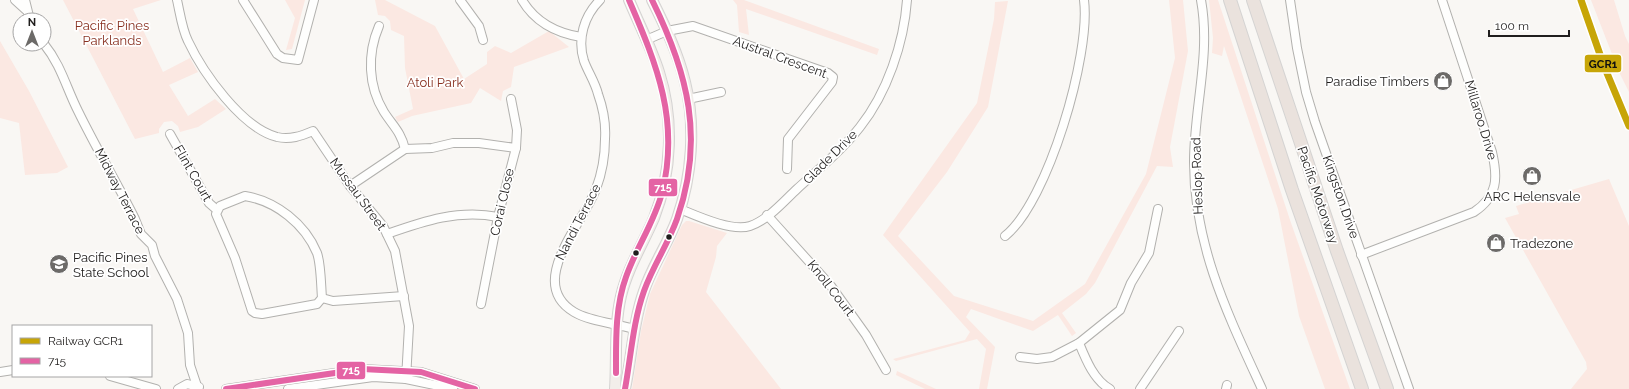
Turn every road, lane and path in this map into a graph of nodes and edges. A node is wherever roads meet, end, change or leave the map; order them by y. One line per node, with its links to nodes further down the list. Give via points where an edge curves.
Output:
1 (15, 0): 18 (street)
2 (25, 0): 18 (street)
3 (177, 0): 32 (street, Mussau Street, via 187,40 229,104 269,134 289,138 300,137 313,131)
4 (243, 0): 5 (street, via 277,54 283,58 298,60)
5 (314, 0)
6 (460, 0): 22 (street, via 479,26)
7 (600, 0): 21 (street, Nandi Terrace, via 587,17)
8 (629, 0): 23 (main road)
9 (652, 0): 20 (main road)
10 (906, 0): 36 (street, Glade Drive, via 900,39 878,101 860,127 828,160)
11 (1084, 0): 39 (street, via 1083,48 1071,103 1043,178 1016,227)
12 (1201, 0): 67 (street, Heslop Road, via 1205,46 1194,146 1197,212 1208,261)
13 (1230, 0): 68 (highway, Pacific Motorway, via 1295,198)
14 (1253, 0): 69 (highway, Pacific Motorway, via 1334,243)
15 (1290, 0): 40 (street, Kingston Drive, via 1306,92)
16 (1442, 0): 40 (street, Millaroo Drive, via 1484,123 1496,169 1494,188 1488,200 1474,212)
17 (524, 1): 21 (street, via 535,17 544,24 557,31)
18 (26, 10)
19 (379, 26): 30 (street, via 372,49 372,80 382,108 399,131)
20 (667, 31): 23 (street, Austral Crescent); 27 (main road, via 685,81); 31 (street, Austral Crescent, via 693,26 828,73 833,77 832,82 788,139)
21 (581, 37): 44 (street, Nandi Terrace, via 584,61 598,94 603,116 604,155 596,190 559,259 554,280 560,299 572,311)
22 (483, 40)
23 (646, 40): 44 (main road, via 660,73 665,96 668,154 662,195 626,278)
24 (50, 52): 49 (street, Midway Terrace, via 60,67 79,114 136,219 141,234 152,245 177,299 188,333)
25 (721, 92): 27 (street)
26 (511, 99): 29 (street, Corai Close, via 517,130)
27 (688, 99): 33 (main road, via 690,150 688,176)
28 (170, 134): 35 (street, Flint Court, via 208,204)
29 (516, 148): 30 (street, via 479,143 453,143 432,148); 37 (street, Corai Close)
30 (405, 149): 32 (street)
31 (787, 169)
32 (350, 186): 38 (street, Mussau Street)
33 (680, 209): 36 (street, Glade Drive, via 736,228 749,226); 45 (main road, via 643,292)
34 (1158, 209): 47 (street, via 1149,254 1131,283 1120,310)
35 (217, 210): 42 (street, via 220,206 245,196 283,210 300,226 317,253); 42 (street, via 217,218 236,258 252,311 255,313 317,304)
36 (767, 215): 51 (street, Knoll Court, via 836,292 866,335)
37 (498, 217): 38 (street, via 459,214); 43 (street, Corai Close)
38 (387, 234): 41 (street, Mussau Street, via 395,251)
39 (1005, 236)
40 (1361, 255): 70 (street, Kingston Drive)
41 (404, 296): 42 (street, via 333,301); 53 (street, Mussau Street, via 409,326)
42 (322, 298)
43 (481, 304)
44 (616, 324): 45 (street, Nandi Terrace); 63 (main road)
45 (634, 329): 64 (main road)
46 (1179, 331): 66 (street)
47 (1079, 343): 48 (street, via 1052,358); 65 (street, via 1088,366 1104,386)
48 (1020, 357)
49 (190, 364): 55 (street, Midway Terrace); 57 (street, Midway Terrace)
50 (12, 370): 52 (street)
51 (886, 370)
52 (0, 372)
53 (406, 375): 56 (street, via 373,377); 59 (street, via 362,369); 61 (street); 62 (street, via 429,374)
54 (113, 377): 58 (street)
55 (180, 387): 57 (street, via 192,384)
56 (321, 387): 60 (street)
57 (201, 388)
58 (155, 389)
59 (226, 389)
60 (288, 389)
61 (453, 389)
62 (475, 389)
63 (615, 389)
64 (625, 389)
65 (1110, 389)
66 (1140, 389)
67 (1262, 389)
68 (1362, 389)
69 (1387, 389)
70 (1409, 389)

